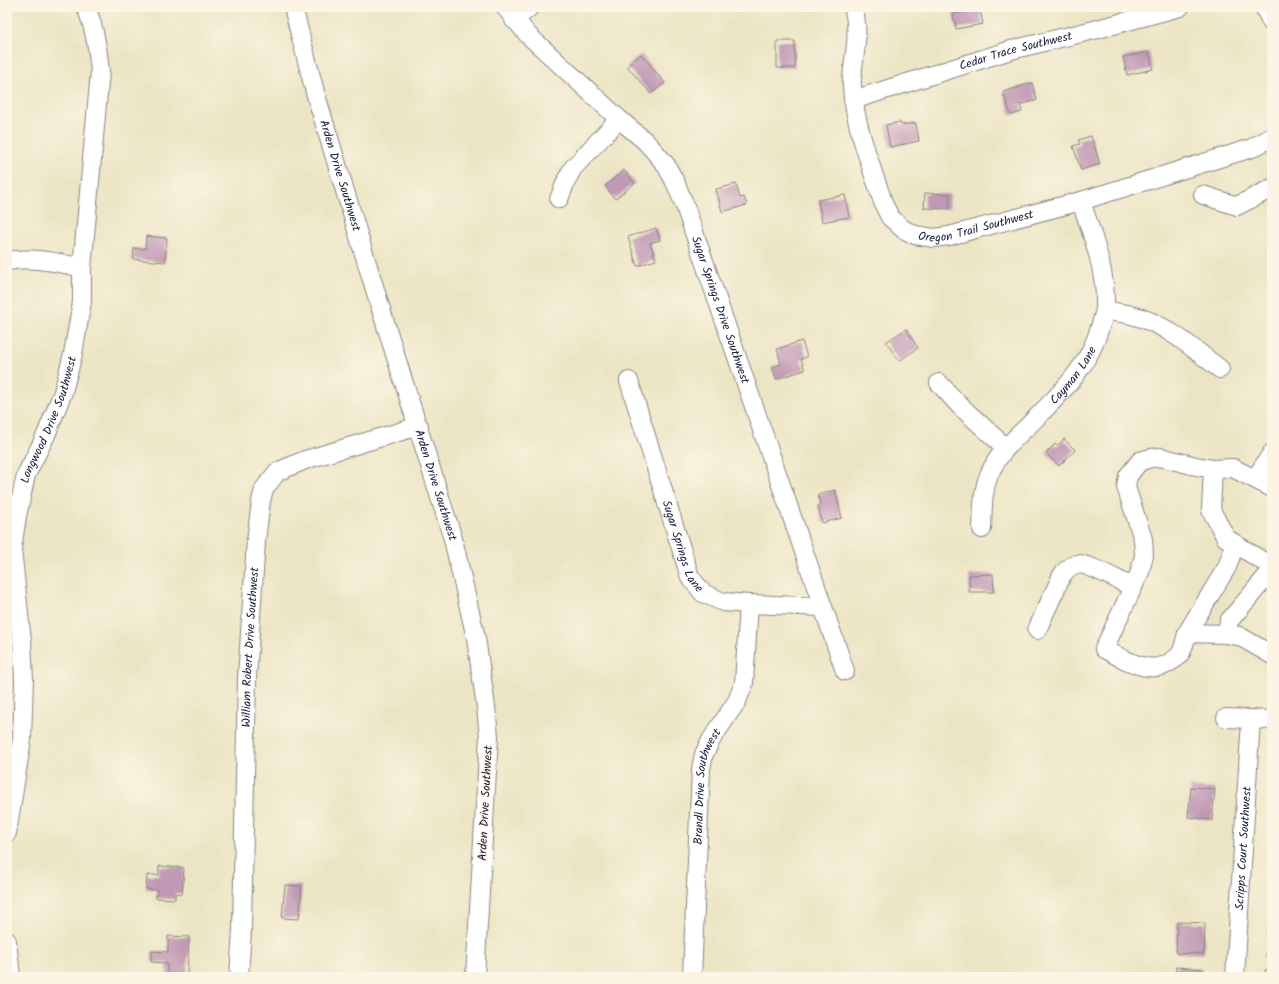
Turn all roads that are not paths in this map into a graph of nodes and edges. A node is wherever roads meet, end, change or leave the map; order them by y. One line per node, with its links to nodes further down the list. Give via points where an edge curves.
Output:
1 (86, 7): 17 (street, Longwood Drive Southwest, via 95,32 100,72)
2 (293, 7): 22 (street, Arden Drive Southwest, via 315,92)
3 (530, 7): 7 (street)
4 (853, 7): 9 (street, Oregon Trail Southwest, via 857,25)
5 (1180, 7): 9 (street, Cedar Trace Southwest, via 1011,50)
6 (1264, 7): 8 (street)
7 (509, 13): 10 (street, Sugar Springs Drive Southwest, via 528,35)
8 (1272, 23)
9 (853, 100): 15 (street, Oregon Trail Southwest, via 884,205 890,217 903,229 915,235 934,238 950,236)
10 (619, 119): 14 (street, via 574,168); 34 (street, Sugar Springs Drive Southwest, via 666,165 676,184)
11 (1272, 137): 15 (street, Oregon Trail Southwest, via 1252,148)
12 (1272, 188): 13 (street, via 1237,206)
13 (1204, 195)
14 (559, 199)
15 (1081, 201): 18 (street, Cayman Lane, via 1102,269)
16 (7, 261): 17 (street, via 38,260)
17 (82, 268): 43 (street, Longwood Drive Southwest, via 82,302 73,354 63,392 26,475 12,549 24,680 22,739)
18 (1104, 311): 19 (street, via 1136,316 1155,324); 23 (street, Cayman Lane, via 1094,344 1077,375)
19 (1220, 368)
20 (629, 381): 33 (street, Sugar Springs Lane, via 690,577 703,593 723,602)
21 (939, 383): 23 (street)
22 (418, 426): 46 (street, William Robert Drive Southwest, via 305,460 277,472 264,489 256,541 247,678); 47 (street, Arden Drive Southwest, via 453,539 476,638 486,707 489,738)
23 (1006, 448): 28 (street, Cayman Lane, via 989,475 982,502)
24 (1272, 453): 26 (street)
25 (1213, 469): 26 (street, via 1233,468); 29 (street, via 1211,510 1226,538); 32 (street, via 1160,457 1140,462 1128,476 1126,487 1143,539 1144,555)
26 (1255, 479): 27 (street)
27 (1272, 488)
28 (982, 529)
29 (1235, 544): 30 (street); 36 (street, via 1227,567)
30 (1272, 567)
31 (1272, 570): 37 (street, via 1229,621)
32 (1133, 587): 35 (street, via 1086,565 1076,564 1062,575); 36 (street, via 1104,649 1146,668 1158,668 1168,665 1180,654)
33 (749, 604): 34 (street, Sugar Springs Lane); 48 (street, Brandl Drive Southwest, via 744,683 737,701 710,740 701,768)
34 (823, 607): 39 (street, Sugar Springs Drive Southwest)
35 (1037, 630)
36 (1187, 633): 37 (street)
37 (1226, 634): 38 (street, via 1239,636)
38 (1272, 655)
39 (845, 671)
40 (1226, 718): 41 (street)
41 (1251, 719): 42 (street); 49 (street, Scripps Court Southwest)
42 (1272, 720)
43 (7, 833)
44 (7, 941): 45 (street)
45 (11, 977)
46 (239, 977)
47 (475, 977)
48 (692, 977)
49 (1235, 977)

